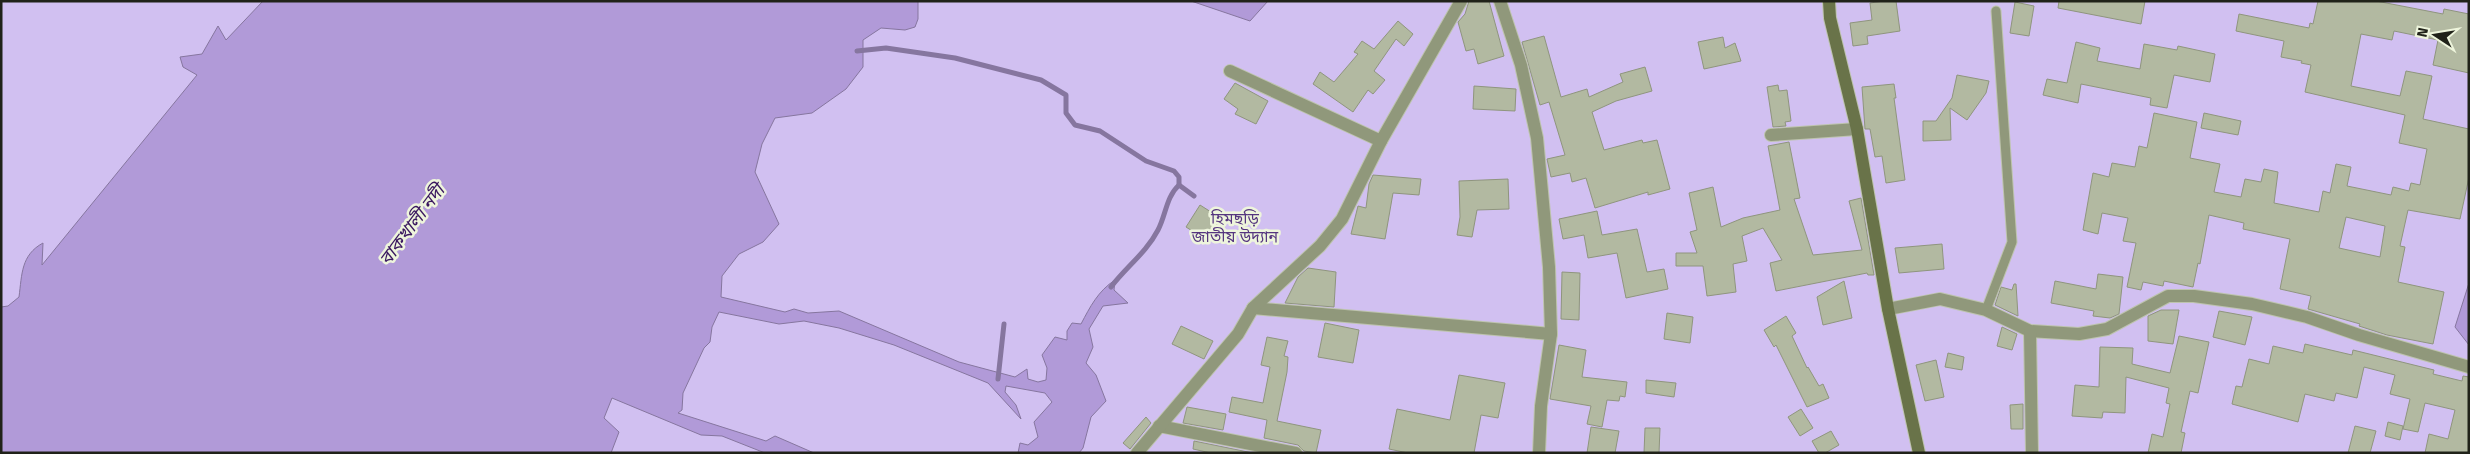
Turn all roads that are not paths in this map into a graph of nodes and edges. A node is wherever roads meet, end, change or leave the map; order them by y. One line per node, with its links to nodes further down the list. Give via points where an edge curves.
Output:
1 (1461, 1): 8 (street)
2 (1500, 1): 13 (street, via 1521,65 1537,138)
3 (1829, 1): 6 (street, via 1830,18)
4 (1996, 10): 11 (lane, via 2012,242)
5 (1230, 71): 8 (street)
6 (1857, 129): 7 (street); 10 (street)
7 (1771, 135)
8 (1381, 141): 9 (street, via 1342,219 1320,246)
9 (1253, 308): 13 (street); 15 (street, via 1238,334)
10 (1888, 309): 11 (street, via 1940,299); 19 (street)
11 (1986, 310): 12 (street)
12 (2030, 331): 14 (street, via 2079,334 2107,330 2168,296 2194,296 2252,304 2307,317); 20 (street)
13 (1551, 334): 18 (street, via 1541,406)
14 (2469, 366)
15 (1159, 426): 16 (street); 17 (street)
16 (1137, 453)
17 (1296, 453)
18 (1539, 453)
19 (1919, 453)
20 (2032, 453)

